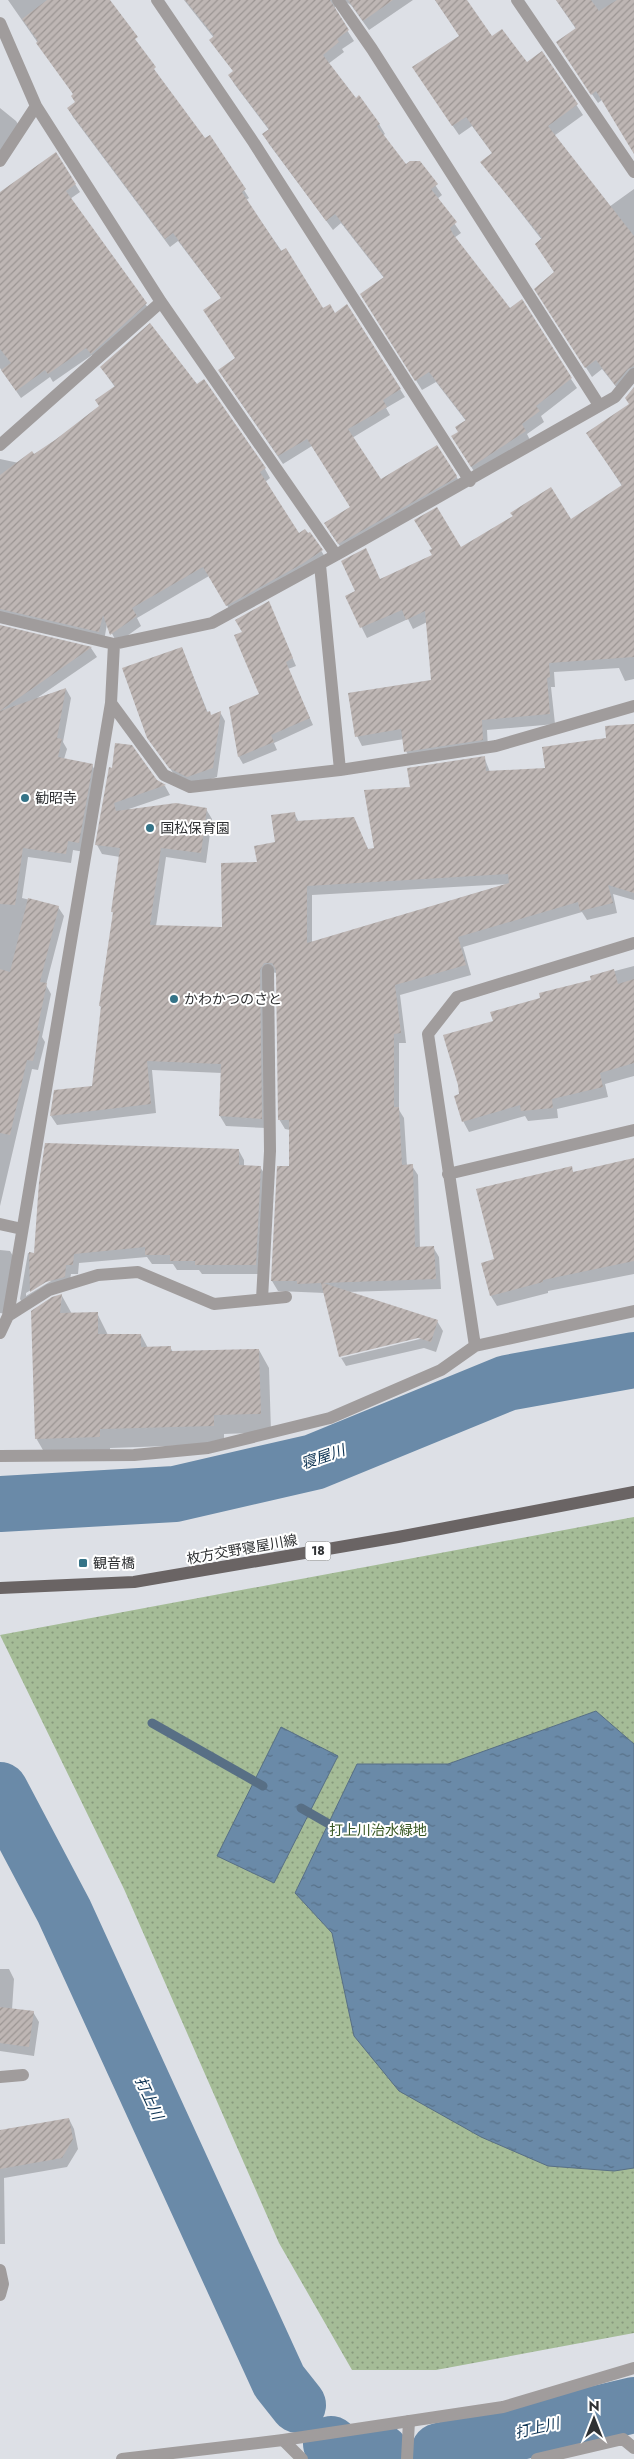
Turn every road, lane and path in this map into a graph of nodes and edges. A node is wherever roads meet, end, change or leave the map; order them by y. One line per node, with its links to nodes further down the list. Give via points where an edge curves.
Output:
1 (157, 0): 12 (street, via 254,143)
2 (338, 0): 10 (street)
3 (518, 0): 7 (street)
4 (0, 23): 5 (street)
5 (36, 106): 6 (street); 8 (street)
6 (0, 161)
7 (634, 172)
8 (161, 302): 11 (street); 13 (street)
9 (634, 374): 10 (street, via 614,397)
10 (599, 405): 12 (street)
11 (0, 445)
12 (470, 481): 13 (street)
13 (336, 555): 14 (street)
14 (320, 565): 16 (street, via 212,623); 19 (street)
15 (0, 617): 16 (street)
16 (114, 644): 17 (street)
17 (111, 703): 19 (street, via 164,775 190,787); 25 (street)
18 (634, 706): 19 (street, via 496,746)
19 (340, 770)
20 (634, 943): 23 (street, via 457,996 428,1034)
21 (268, 970): 27 (street, via 270,1151)
22 (634, 1130): 23 (street)
23 (448, 1174): 31 (street)
24 (0, 1224): 25 (street)
25 (22, 1229): 29 (street)
26 (286, 1297): 27 (street)
27 (262, 1299): 29 (street, via 214,1304 138,1272 98,1275 49,1290)
28 (634, 1311): 31 (street)
29 (8, 1316): 30 (street)
30 (0, 1334)
31 (475, 1346): 32 (street, via 441,1370 330,1418 208,1448 134,1455)
32 (0, 1456)
33 (634, 1492): 34 (main road, 枚方交野寝屋川線 / 18, via 134,1582)
34 (0, 1588)
35 (23, 2075): 36 (street)
36 (0, 2077)
37 (0, 2270): 38 (street, via 3,2284)
38 (0, 2295)
39 (634, 2368): 40 (street, via 503,2407)
40 (409, 2421): 41 (street); 45 (street)
41 (283, 2440): 43 (street); 44 (street)
42 (634, 2448): 46 (street, via 624,2439)
43 (122, 2459)
44 (302, 2459)
45 (407, 2459)
46 (538, 2459)

